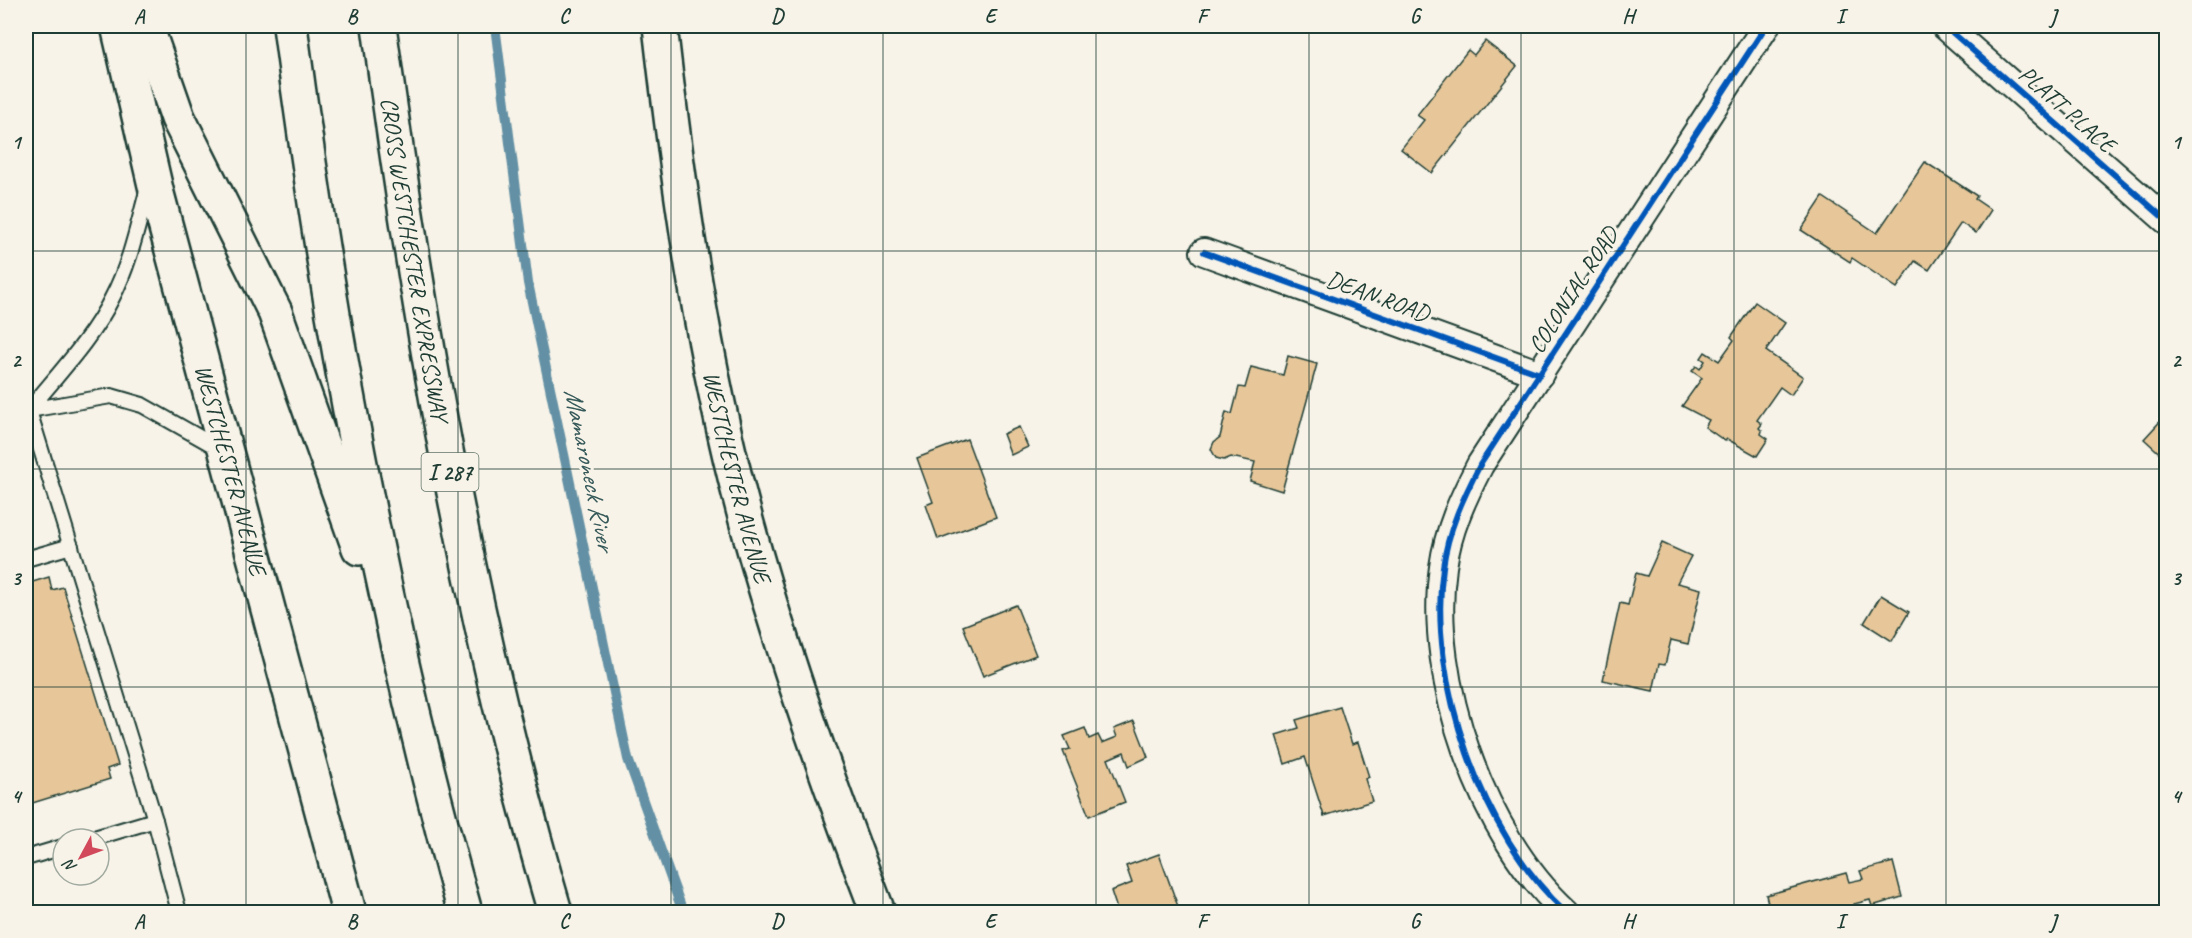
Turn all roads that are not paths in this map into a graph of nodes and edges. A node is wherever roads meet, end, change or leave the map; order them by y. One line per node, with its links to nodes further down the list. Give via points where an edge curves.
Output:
1 (118, 26): 8 (main road, WESTCHESTER AVENUE)
2 (146, 26): 16 (main road, via 178,118 275,312)
3 (290, 26): 16 (main road, via 338,350)
4 (379, 26): 24 (main road, CROSS WESTCHESTER EXPRESSWAY / I 287, via 407,231 445,450 495,676)
5 (660, 26): 25 (main road, WESTCHESTER AVENUE, via 696,289 732,465 778,630 839,811)
6 (1766, 26): 11 (street, COLONIAL ROAD)
7 (1944, 26): 9 (street, PLATT PLACE)
8 (152, 171): 12 (lane, via 130,252 112,299 79,347); 13 (main road, WESTCHESTER AVENUE)
9 (2166, 220)
10 (1204, 252): 11 (street, DEAN ROAD)
11 (1540, 374): 26 (street, COLONIAL ROAD, via 1480,465 1453,519 1442,568 1441,624 1451,699 1466,755 1504,836)
12 (27, 408): 13 (lane, via 111,396 142,405); 14 (lane)
13 (228, 454): 22 (main road, WESTCHESTER AVENUE)
14 (71, 546): 15 (lane); 17 (lane)
15 (26, 559)
16 (409, 694): 23 (main road)
17 (155, 820): 18 (lane); 21 (lane)
18 (111, 833)
19 (51, 851): 20 (lane)
20 (26, 858)
21 (179, 912)
22 (349, 912)
23 (465, 912)
24 (555, 912)
25 (878, 912)
26 (1566, 912)

